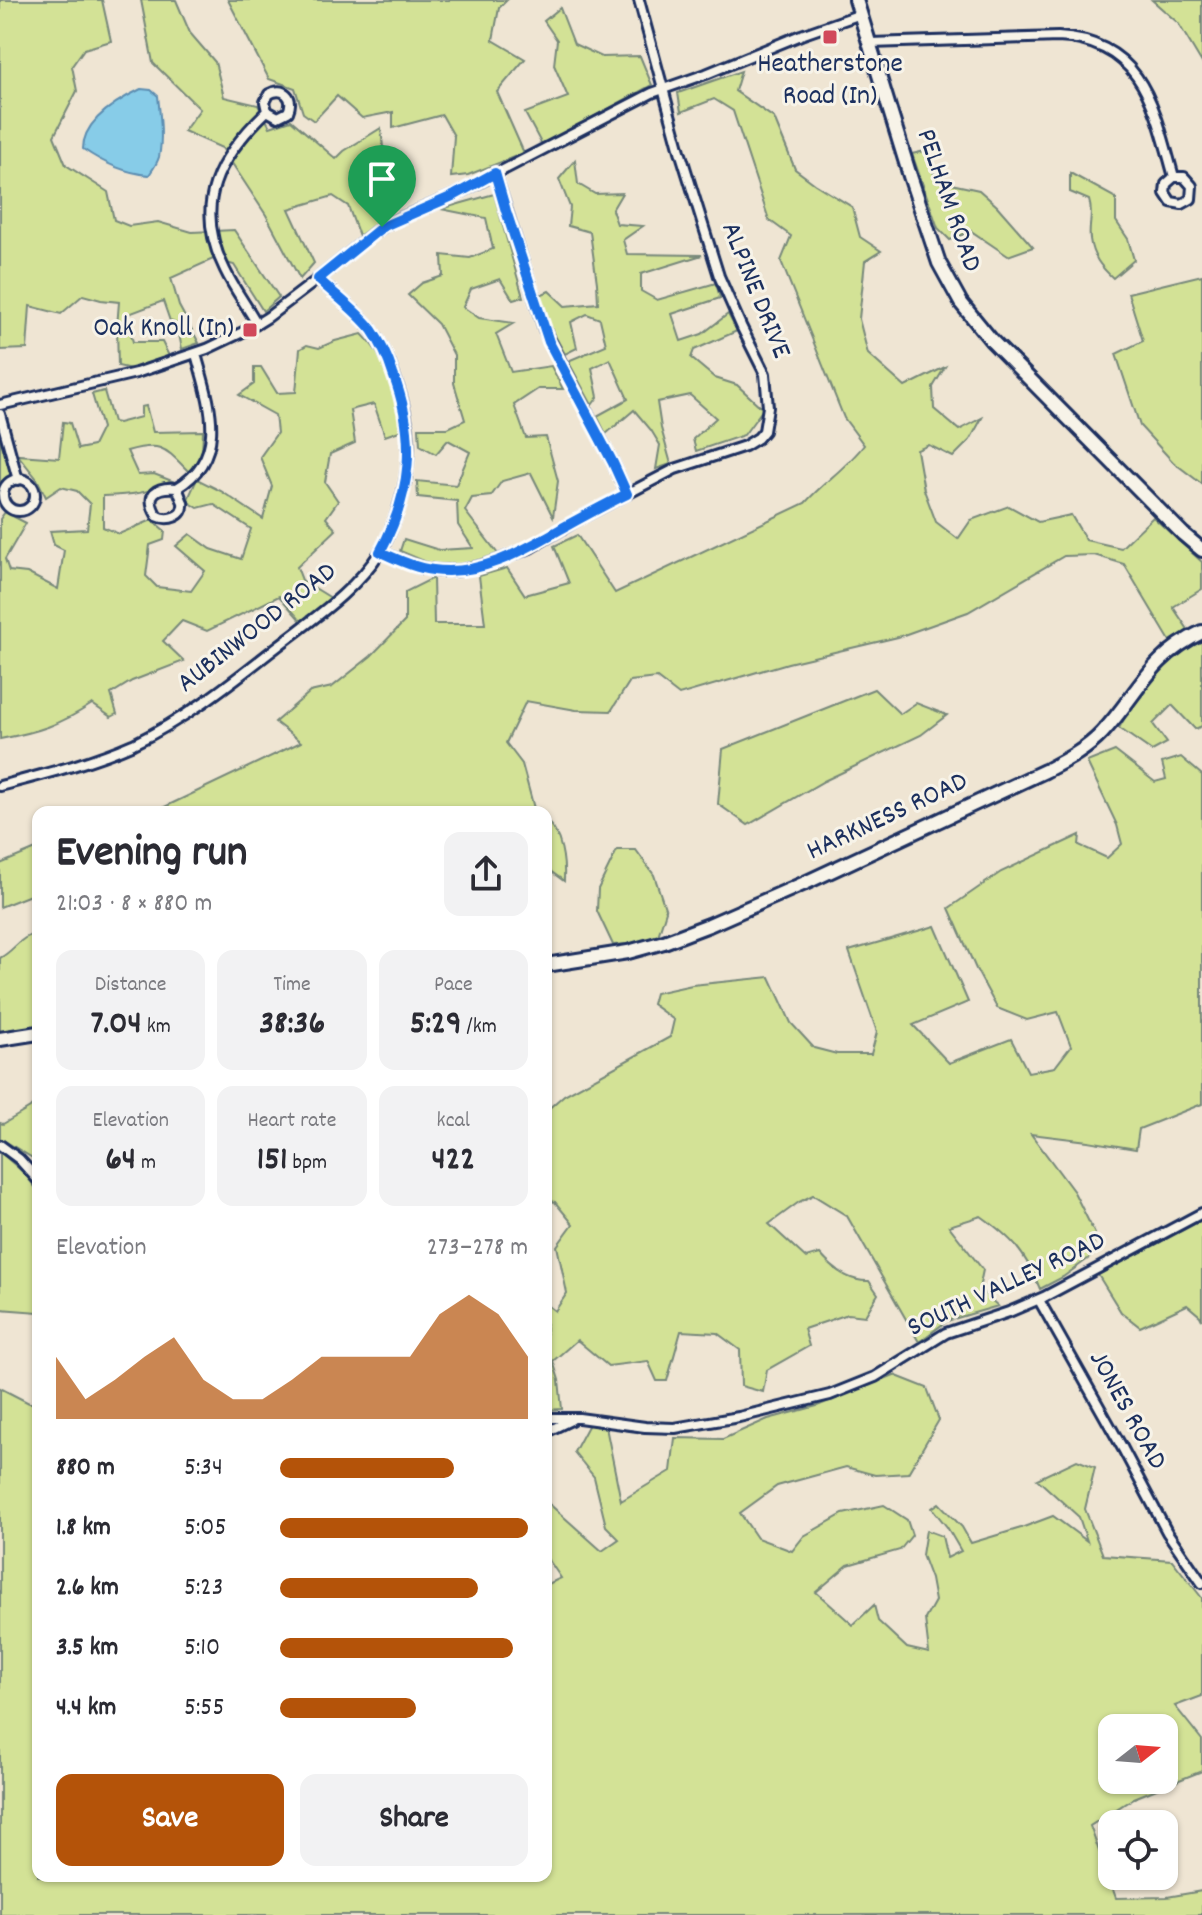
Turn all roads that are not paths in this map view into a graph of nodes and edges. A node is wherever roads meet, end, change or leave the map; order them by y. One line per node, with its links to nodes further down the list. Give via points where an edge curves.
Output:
1 (639, 0): 5 (street, ALPINE DRIVE)
2 (856, 0): 3 (main road, PELHAM ROAD)
3 (861, 14): 4 (main road, PELHAM ROAD); 5 (street)
4 (870, 43): 8 (street, via 1058,37 1095,45 1124,62 1145,88); 17 (main road, PELHAM ROAD, via 944,274 961,303)
5 (664, 88): 7 (street); 16 (street, ALPINE DRIVE, via 719,276 765,374 768,413 764,431 753,442 675,469)
6 (267, 111): 10 (street, via 233,148 210,207 214,243)
7 (495, 173): 9 (street, via 382,227); 16 (street, via 549,342)
8 (1174, 177)
9 (318, 279): 10 (street); 18 (street, AUBINWOOD ROAD, via 371,329 403,404 408,471)
10 (257, 324): 11 (street)
11 (196, 354): 12 (street); 15 (street, via 211,411 211,436 201,467)
12 (0, 405)
13 (0, 414): 14 (street)
14 (18, 480)
15 (177, 488): 15 (street, via 181,511 168,519 157,516 151,503 156,490)
16 (627, 494): 18 (street, ALPINE DRIVE, via 530,548 479,566 434,571)
17 (1202, 550)
18 (380, 552): 20 (street, AUBINWOOD ROAD, via 331,606 182,717 96,759)
19 (1202, 632): 21 (main road, HARKNESS ROAD, via 1165,655 1101,733 1053,767 694,931 628,952)
20 (0, 786)
21 (552, 964)
22 (32, 1034): 23 (main road)
23 (0, 1039)
24 (0, 1145): 25 (street)
25 (32, 1173)
26 (1202, 1213): 27 (street, SOUTH VALLEY ROAD)
27 (1039, 1300): 29 (street, SOUTH VALLEY ROAD, via 952,1330 870,1379 819,1398 675,1428); 31 (street, JONES ROAD, via 1167,1532)
28 (552, 1418): 29 (street, SOUTH VALLEY ROAD)
29 (579, 1418): 30 (street)
30 (552, 1429)
31 (1202, 1583)

